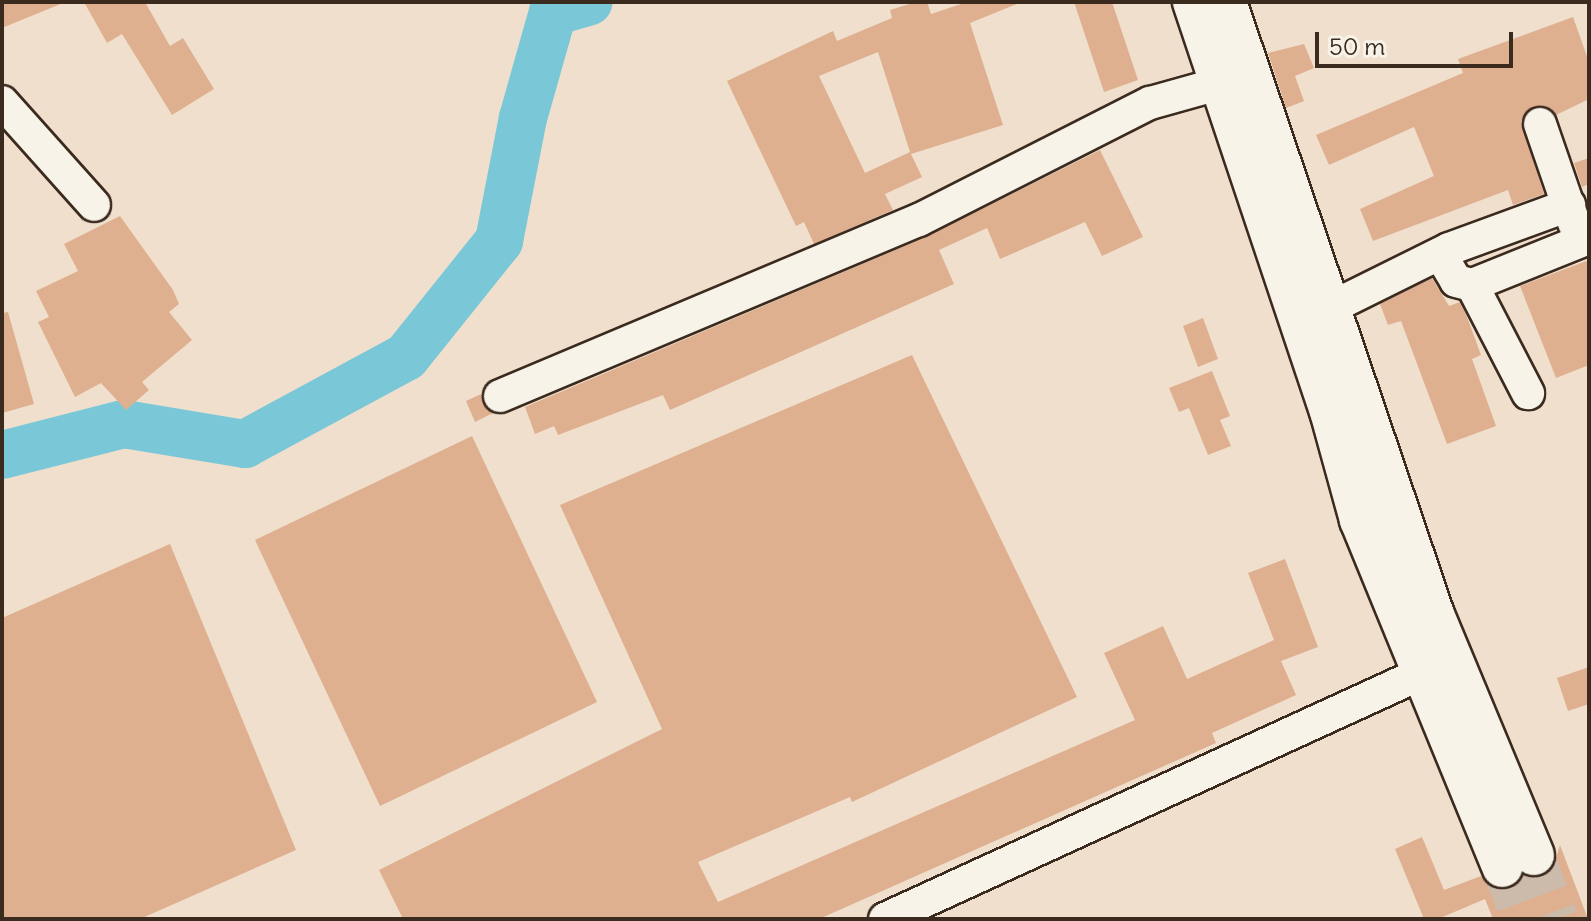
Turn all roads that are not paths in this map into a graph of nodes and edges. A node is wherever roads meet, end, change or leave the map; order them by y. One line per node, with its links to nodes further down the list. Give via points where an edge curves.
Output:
1 (1222, 3): 2 (main road); 10 (main road)
2 (1218, 84): 12 (street, via 1150,103 905,226); 13 (main road, via 1330,411 1360,520)
3 (3, 109): 5 (street)
4 (1540, 124): 6 (street)
5 (94, 205)
6 (1569, 205): 7 (street); 8 (street)
7 (1584, 240): 9 (street, via 1514,273)
8 (1440, 254): 9 (street, via 1456,281); 10 (street)
9 (1472, 285): 11 (street)
10 (1328, 309): 13 (main road)
11 (1528, 393)
12 (500, 396)
13 (1438, 666): 14 (main road); 15 (street)
14 (1518, 861)
15 (885, 919)

